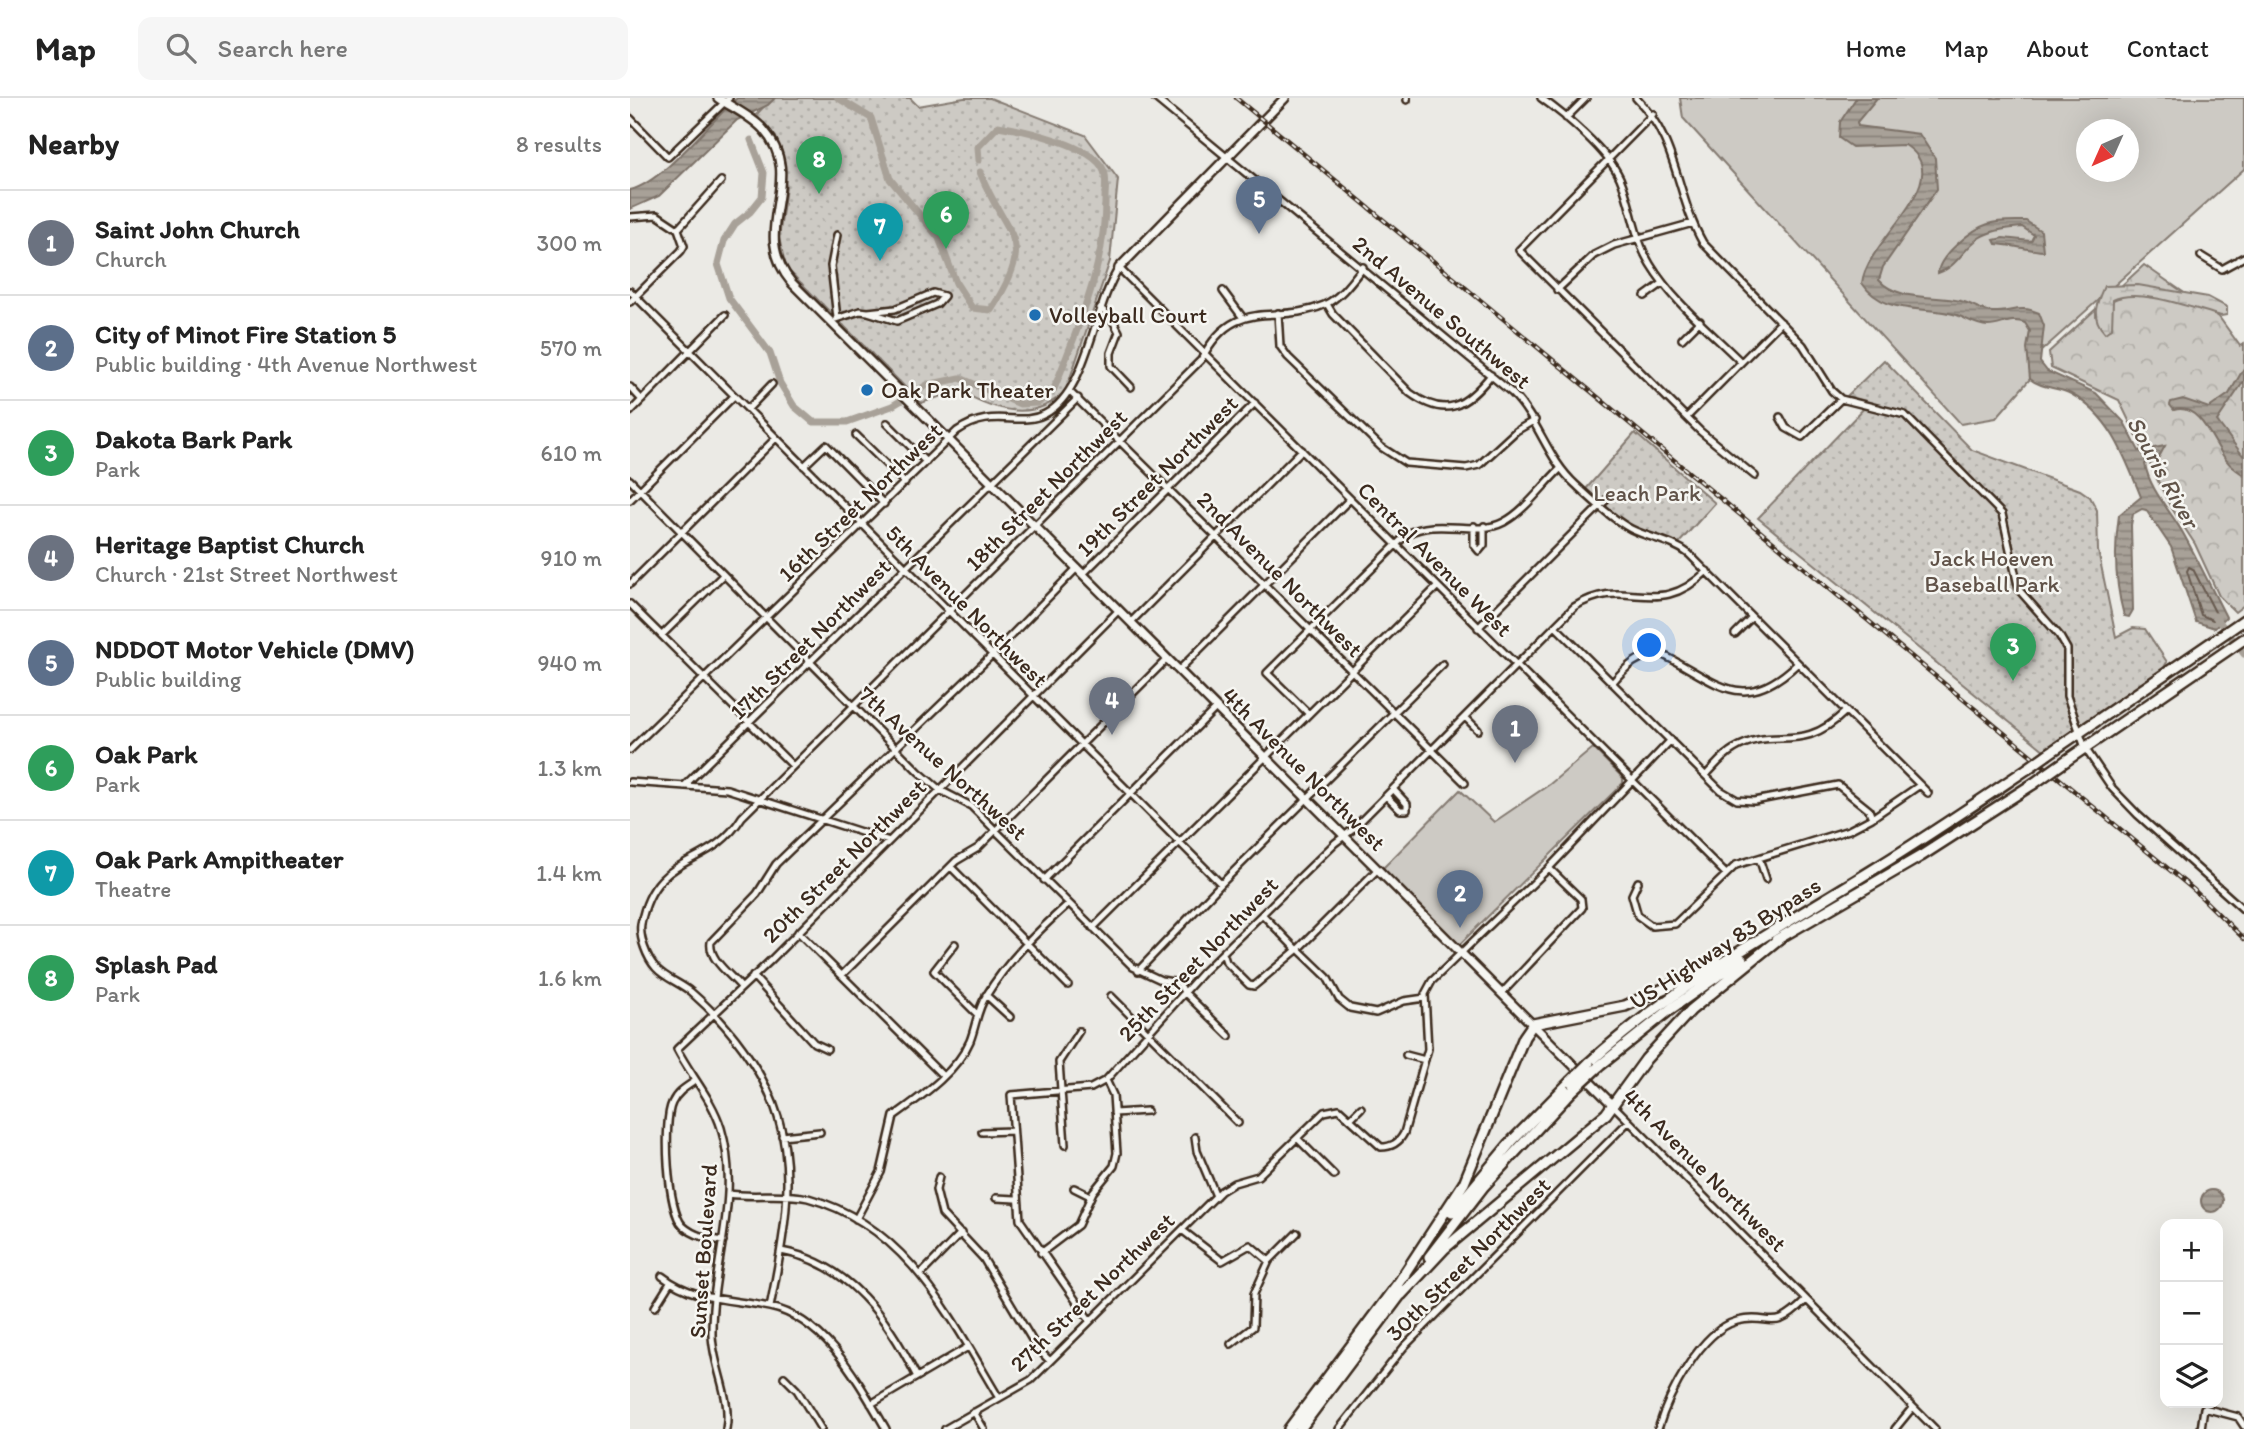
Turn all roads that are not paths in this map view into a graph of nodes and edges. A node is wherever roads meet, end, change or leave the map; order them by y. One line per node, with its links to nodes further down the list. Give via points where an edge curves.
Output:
1 (1155, 98): 10 (street, 2nd Avenue Southwest)
2 (1284, 98): 10 (main road)
3 (1541, 98): 9 (street)
4 (1586, 98): 9 (street)
5 (1636, 98): 7 (street)
6 (725, 101): 8 (street, via 668,157); 35 (main road, 4th Avenue Northwest, via 753,120 774,146 782,172 772,228 775,255 786,275)
7 (1653, 114): 11 (street); 14 (street, via 1670,146)
8 (630, 118)
9 (1566, 118): 11 (street)
10 (1227, 156): 20 (street, 2nd Avenue Southwest); 21 (main road)
11 (1607, 159): 17 (street, via 1620,180); 23 (street, via 1520,250)
12 (721, 181): 15 (street)
13 (630, 218): 15 (street, via 657,215)
14 (1693, 223): 17 (street); 37 (street, via 1714,256)
15 (678, 229): 26 (street, via 684,246 681,251)
16 (837, 235): 35 (street, via 831,266)
17 (1638, 238): 22 (street); 23 (street, via 1594,255)
18 (2201, 256): 19 (street, via 2222,269)
19 (2244, 257)
20 (1363, 267): 29 (street); 42 (street, 2nd Avenue Southwest)
21 (1119, 268): 30 (street, 16th Street Northwest); 40 (street, Central Avenue West)
22 (1663, 284): 27 (street); 36 (street)
23 (1557, 290): 54 (street)
24 (630, 291): 26 (street, 5th Avenue Northwest)
25 (1223, 291): 34 (street)
26 (636, 296): 28 (street); 39 (street, 5th Avenue Northwest)
27 (1644, 296)
28 (630, 302)
29 (1327, 304): 32 (street); 42 (street, via 1424,403 1438,408 1463,404)
30 (1100, 308): 45 (street, via 1119,332 1111,366); 46 (street, 16th Street Northwest)
31 (868, 312): 31 (street, via 895,309 933,293 944,296 937,304 897,321); 35 (street)
32 (1278, 313): 34 (street); 56 (street, via 1280,346 1288,357 1381,447 1406,463 1479,465)
33 (725, 315): 39 (street)
34 (1242, 318): 40 (street, 18th Street Northwest)
35 (833, 320): 60 (main road, 4th Avenue Northwest)
36 (1700, 321): 38 (street); 41 (street)
37 (1782, 322): 41 (street); 49 (street)
38 (1682, 339)
39 (690, 351): 47 (street, 5th Avenue Northwest); 50 (street)
40 (1205, 353): 51 (street, Central Avenue West); 61 (street, 18th Street Northwest)
41 (1741, 362): 54 (street)
42 (1491, 375): 56 (street, 2nd Avenue Southwest)
43 (772, 384): 52 (street)
44 (630, 387): 50 (street)
45 (1131, 387)
46 (1069, 391): 48 (street, 2nd Avenue Northwest); 60 (street, 16th Street Northwest, via 1056,407 1039,416 985,417)
47 (734, 396): 52 (street, 5th Avenue Northwest); 71 (street)
48 (1078, 398): 61 (street, 2nd Avenue Northwest); 69 (street, 17th Street Northwest)
49 (1841, 399): 55 (street, via 1802,437 1786,428); 123 (street, via 1905,415 2002,514 2019,590 2067,649 2067,696)
50 (642, 400): 53 (street)
51 (1255, 403): 62 (street, Central Avenue West); 70 (street, 19th Street Northwest)
52 (748, 410): 59 (street, 5th Avenue Northwest)
53 (630, 412)
54 (1687, 417): 66 (street)
55 (1780, 417)
56 (1535, 420): 65 (street, 2nd Avenue Southwest)
57 (887, 423): 63 (street)
58 (856, 435): 68 (street)
59 (776, 438): 64 (street, 5th Avenue Northwest); 81 (street)
60 (947, 440): 63 (street, 16th Street Northwest); 69 (main road, 4th Avenue Northwest)
61 (1120, 440): 70 (street, 2nd Avenue Northwest); 78 (street, 18th Street Northwest)
62 (1302, 450): 72 (street, Central Avenue West); 82 (street)
63 (926, 462): 68 (street, 16th Street Northwest)
64 (804, 466): 75 (street, via 826,445); 77 (street, 5th Avenue Northwest)
65 (1560, 469): 76 (street, 2nd Avenue Southwest); 80 (street, via 1504,522)
66 (1755, 476)
67 (630, 480): 71 (street, 7th Avenue Northwest)
68 (905, 483): 75 (street, 16th Street Northwest)
69 (991, 483): 78 (main road, 4th Avenue Northwest); 84 (street, 17th Street Northwest)
70 (1168, 488): 82 (street, 2nd Avenue Northwest); 85 (street, 19th Street Northwest)
71 (640, 490): 73 (street); 81 (street, 7th Avenue Northwest)
72 (1350, 499): 83 (street, Central Avenue West); 89 (street)
73 (630, 500)
74 (1606, 500): 76 (street)
75 (884, 504): 77 (street, 16th Street Northwest)
76 (1602, 506): 86 (street, 2nd Avenue Southwest, via 1629,528 1676,544); 99 (street)
77 (863, 525): 84 (street, 5th Avenue Northwest); 95 (street, 16th Street Northwest)
78 (1035, 526): 85 (main road, 4th Avenue Northwest); 92 (street, 18th Street Northwest)
79 (1474, 526): 80 (street); 80 (street, via 1474,545 1479,551 1484,545); 83 (street, via 1419,527)
80 (1484, 526)
81 (682, 533): 87 (street, 7th Avenue Northwest); 88 (street)
82 (1217, 536): 89 (street, 2nd Avenue Northwest); 97 (street)
83 (1396, 545): 90 (street, Central Avenue West); 100 (street)
84 (906, 569): 92 (street, 5th Avenue Northwest); 107 (street, 17th Street Northwest)
85 (1080, 571): 93 (main road, 4th Avenue Northwest); 104 (street, 19th Street Northwest)
86 (1707, 571): 94 (street, 2nd Avenue Southwest); 98 (street, 25th Street Northwest, via 1694,584 1663,597 1600,594 1574,607)
87 (723, 575): 95 (street, 7th Avenue Northwest); 102 (street)
88 (630, 584)
89 (1265, 584): 100 (street, 2nd Avenue Northwest); 110 (street)
90 (1437, 587): 99 (street, Central Avenue West); 111 (street)
91 (630, 604): 102 (street)
92 (948, 611): 104 (street, 5th Avenue Northwest); 115 (street, 18th Street Northwest)
93 (1119, 611): 97 (main road, 4th Avenue Northwest); 114 (street, 20th Street Northwest)
94 (1752, 617): 101 (street); 106 (street, 2nd Avenue Southwest)
95 (765, 619): 107 (street, 7th Avenue Northwest); 112 (street, 16th Street Northwest)
96 (2244, 621): 123 (highway, US Highway 83 Bypass)
97 (1131, 622): 105 (main road, 4th Avenue Northwest)
98 (1555, 626): 109 (street, 25th Street Northwest); 113 (street)
99 (1478, 628): 109 (street, Central Avenue West)
100 (1311, 629): 111 (street, 2nd Avenue Northwest); 119 (street, via 1267,673)
101 (1735, 634)
102 (662, 635): 112 (street)
103 (2244, 639): 127 (highway, US Highway 83 Bypass)
104 (992, 656): 114 (street, 5th Avenue Northwest); 126 (street, 19th Street Northwest)
105 (1167, 659): 110 (main road, 4th Avenue Northwest); 125 (street)
106 (1798, 663): 113 (street, via 1780,680 1732,690 1653,654 1627,666); 117 (street, 2nd Avenue Southwest)
107 (810, 664): 115 (street, 7th Avenue Northwest); 121 (street, 17th Street Northwest)
108 (1443, 664): 118 (street)
109 (1516, 665): 120 (street, 25th Street Northwest); 133 (street, Central Avenue West)
110 (1179, 670): 116 (main road, 4th Avenue Northwest)
111 (1352, 670): 118 (street, 2nd Avenue Northwest); 119 (street)
112 (704, 678): 121 (street); 128 (street, 16th Street Northwest)
113 (1612, 683): 124 (street)
114 (1033, 697): 125 (street, 5th Avenue Northwest); 139 (street, 20th Street Northwest)
115 (853, 706): 126 (street, 7th Avenue Northwest); 131 (street, 18th Street Northwest)
116 (1216, 708): 130 (main road, 4th Avenue Northwest); 141 (street)
117 (1846, 711): 132 (street, via 1824,730 1805,738 1765,739 1734,749); 136 (street, 2nd Avenue Southwest)
118 (1394, 712): 129 (street, 2nd Avenue Northwest); 144 (street)
119 (1309, 714): 130 (street)
120 (1465, 717): 122 (street); 129 (street, 25th Street Northwest)
121 (749, 724): 131 (street); 137 (street, 17th Street Northwest)
122 (1478, 730)
123 (2081, 732): 127 (street); 171 (highway, US Highway 83 Bypass, bridge, via 1884,863)
124 (1671, 740): 132 (street); 133 (street)
125 (1082, 746): 141 (street, 5th Avenue Northwest); 147 (street)
126 (895, 748): 139 (street, 7th Avenue Northwest); 146 (street, 19th Street Northwest)
127 (2085, 748): 163 (street, via 2112,788 2154,832); 167 (highway, US Highway 83 Bypass, bridge, via 1932,849)
128 (630, 750)
129 (1432, 750): 135 (street, 2nd Avenue Northwest); 138 (street, 25th Street Northwest)
130 (1265, 757): 144 (main road, 4th Avenue Northwest); 151 (street)
131 (793, 766): 143 (street, 18th Street Northwest)
132 (1706, 775): 145 (street, via 1737,800 1839,785 1869,810)
133 (1631, 780): 155 (street); 157 (street, Central Avenue West)
134 (630, 782): 137 (street)
135 (1465, 783)
136 (1920, 785): 140 (street, 2nd Avenue Southwest); 145 (street)
137 (684, 786): 143 (street, via 727,789)
138 (1393, 789): 142 (street, 25th Street Northwest); 142 (street, via 1407,810 1402,811)
139 (940, 790): 147 (street, 7th Avenue Northwest, via 971,806); 150 (street, 20th Street Northwest)
140 (1928, 793)
141 (1130, 794): 151 (street, 5th Avenue Northwest); 159 (street)
142 (1386, 796): 148 (street, 25th Street Northwest)
143 (761, 799): 146 (street); 184 (street, 18th Street Northwest, via 731,835 662,877 642,923 641,936 656,969 677,981)
144 (1307, 799): 148 (main road, 4th Avenue Northwest); 161 (street)
145 (1872, 818): 149 (street)
146 (822, 819): 150 (street); 178 (street, 19th Street Northwest, via 776,864 757,894 711,942 714,958)
147 (995, 831): 154 (street); 159 (street, 7th Avenue Northwest)
148 (1344, 836): 156 (main road, 4th Avenue Northwest); 164 (street, 25th Street Northwest)
149 (1812, 840): 152 (street); 153 (street)
150 (889, 841): 166 (street, 20th Street Northwest)
151 (1180, 842): 161 (street, 5th Avenue Northwest); 165 (street)
152 (1814, 850)
153 (1759, 858): 157 (street, via 1736,864); 158 (street)
154 (951, 867): 169 (street); 175 (street)
155 (1549, 867): 173 (street); 180 (street, via 1583,904)
156 (1377, 870): 170 (street); 173 (main road, 4th Avenue Northwest)
157 (1726, 874): 160 (street, via 1682,920 1663,928 1644,922 1635,912 1632,895)
158 (1766, 878)
159 (1044, 880): 162 (street, 7th Avenue Northwest)
160 (1638, 882)
161 (1221, 884): 174 (street)
162 (1068, 904): 165 (street, 7th Avenue Northwest); 169 (street)
163 (2244, 910)
164 (1263, 915): 170 (street); 172 (street, 25th Street Northwest)
165 (1093, 928): 174 (street, 7th Avenue Northwest)
166 (799, 932): 175 (street); 176 (street, 20th Street Northwest)
167 (1781, 937): 194 (highway, US Highway 83 Bypass, via 1704,985); 200 (highway, via 1691,1010 1646,1059)
168 (955, 944): 185 (street, via 934,971)
169 (1027, 944): 177 (street); 181 (street)
170 (1297, 948): 172 (street, via 1254,986 1226,962); 183 (street, via 1350,1008 1376,1013 1404,1000)
171 (1743, 948): 187 (highway, via 1625,1006); 194 (highway, US Highway 83 Bypass, via 1641,1020)
172 (1223, 953): 179 (street, 25th Street Northwest)
173 (1462, 954): 180 (main road, 4th Avenue Northwest); 183 (street, via 1432,981)
174 (1138, 971): 179 (street, 7th Avenue Northwest, via 1179,983)
175 (842, 975): 195 (street)
176 (753, 976): 178 (street, 20th Street Northwest); 191 (street, via 814,1043)
177 (1068, 985)
178 (740, 986): 184 (street, 20th Street Northwest)
179 (1184, 992): 189 (street, 25th Street Northwest); 190 (street, 7th Avenue Northwest)
180 (1502, 993): 187 (main road, 4th Avenue Northwest)
181 (986, 995): 185 (street); 186 (street)
182 (1111, 996): 189 (street)
183 (1425, 998): 193 (street)
184 (712, 1013): 197 (street, 20th Street Northwest, via 677,1049); 212 (street, 18th Street Northwest, via 767,1089)
185 (977, 1014): 195 (street, via 964,1053)
186 (1010, 1017)
187 (1533, 1024): 200 (main road, 4th Avenue Northwest); 235 (highway, via 1464,1183)
188 (1079, 1031): 199 (street, via 1060,1058)
189 (1149, 1034): 196 (street, 25th Street Northwest); 208 (street)
190 (1228, 1036)
191 (827, 1049)
192 (1406, 1055): 193 (street)
193 (1425, 1060): 206 (street, via 1402,1137 1381,1147)
194 (1594, 1065): 198 (highway, US Highway 83 Bypass, bridge)
195 (942, 1075): 204 (street)
196 (1106, 1080): 199 (street); 205 (street)
197 (695, 1081): 219 (street, Sunset Boulevard, via 720,1126); 229 (street, via 676,1094 667,1115 669,1192 681,1224 705,1238)
198 (1571, 1086): 235 (highway, US Highway 83 Bypass, via 1475,1183); 237 (highway, US Highway 83 Bypass, via 1483,1187)
199 (1061, 1091): 209 (street, via 1012,1095); 215 (street)
200 (1614, 1105): 207 (street, 4th Avenue Northwest); 237 (highway, via 1454,1240)
201 (891, 1106): 204 (street)
202 (1361, 1108): 206 (street)
203 (1147, 1111): 205 (street)
204 (899, 1112): 225 (street, via 890,1127 881,1172)
205 (1114, 1113): 221 (street, via 1114,1166)
206 (1350, 1119): 214 (street, via 1339,1109 1329,1109)
207 (1629, 1121): 239 (street, 4th Avenue Northwest); 260 (street, 30th Street Northwest, via 1422,1329)
208 (1238, 1123)
209 (1012, 1131): 211 (street); 224 (street)
210 (820, 1132): 212 (street)
211 (982, 1132)
212 (782, 1136): 220 (street, 18th Street Northwest)
213 (1195, 1137): 222 (street)
214 (1298, 1139): 216 (street); 222 (street, 27th Street Northwest, via 1258,1176 1227,1186)
215 (1065, 1144)
216 (1334, 1175)
217 (939, 1177): 227 (street, via 936,1190 942,1214)
218 (1074, 1188): 221 (street)
219 (728, 1194): 220 (street); 229 (street, Sunset Boulevard)
220 (785, 1195): 225 (street, via 816,1201); 230 (street, 18th Street Northwest)
221 (1090, 1196): 231 (street, via 1078,1225)
222 (1216, 1196): 226 (street, 27th Street Northwest)
223 (996, 1198): 224 (street)
224 (1016, 1199): 231 (street, via 1020,1220)
225 (856, 1219): 233 (street)
226 (1182, 1230): 232 (street, via 1222,1261 1250,1245); 242 (street, 27th Street Northwest)
227 (961, 1233): 233 (street); 245 (street, via 983,1258 1037,1348)
228 (1297, 1233): 232 (street)
229 (723, 1241): 238 (street, Sunset Boulevard)
230 (781, 1251): 241 (street, 18th Street Northwest); 247 (street, via 814,1260 856,1289 886,1322)
231 (1041, 1253): 242 (street)
232 (1269, 1261): 243 (street, via 1254,1294 1253,1327)
233 (921, 1274): 244 (street)
234 (662, 1276): 236 (street)
235 (1401, 1279): 258 (highway, US Highway 83 Bypass)
236 (670, 1283): 238 (street, via 691,1295); 240 (street)
237 (1401, 1295): 259 (highway, US Highway 83 Bypass)
238 (714, 1298): 241 (street); 253 (street, Sunset Boulevard, via 712,1336 728,1410)
239 (1806, 1300): 250 (street, 4th Avenue Northwest); 261 (street, via 1793,1314 1776,1322 1737,1321 1720,1331 1683,1371)
240 (655, 1307)
241 (770, 1307): 249 (street, via 805,1321 818,1332)
242 (1090, 1321): 245 (street, 27th Street Northwest)
243 (1231, 1345)
244 (968, 1346): 247 (street); 248 (street)
245 (1050, 1361): 248 (street, 27th Street Northwest, via 1031,1380)
246 (784, 1377): 254 (street)
247 (917, 1377): 249 (street)
248 (999, 1398): 251 (street, 27th Street Northwest)
249 (872, 1404): 255 (street)
250 (1913, 1407): 262 (street); 263 (street, 4th Avenue Northwest)
251 (974, 1412): 256 (street, 27th Street Northwest); 257 (street)
252 (2244, 1426): 264 (street, via 2238,1417 2204,1408)
253 (726, 1429)
254 (821, 1429)
255 (886, 1429)
256 (945, 1429)
257 (984, 1429)
258 (1290, 1429)
259 (1300, 1429)
260 (1339, 1429)
261 (1658, 1429)
262 (1895, 1429)
263 (1935, 1429)
264 (2201, 1429)

